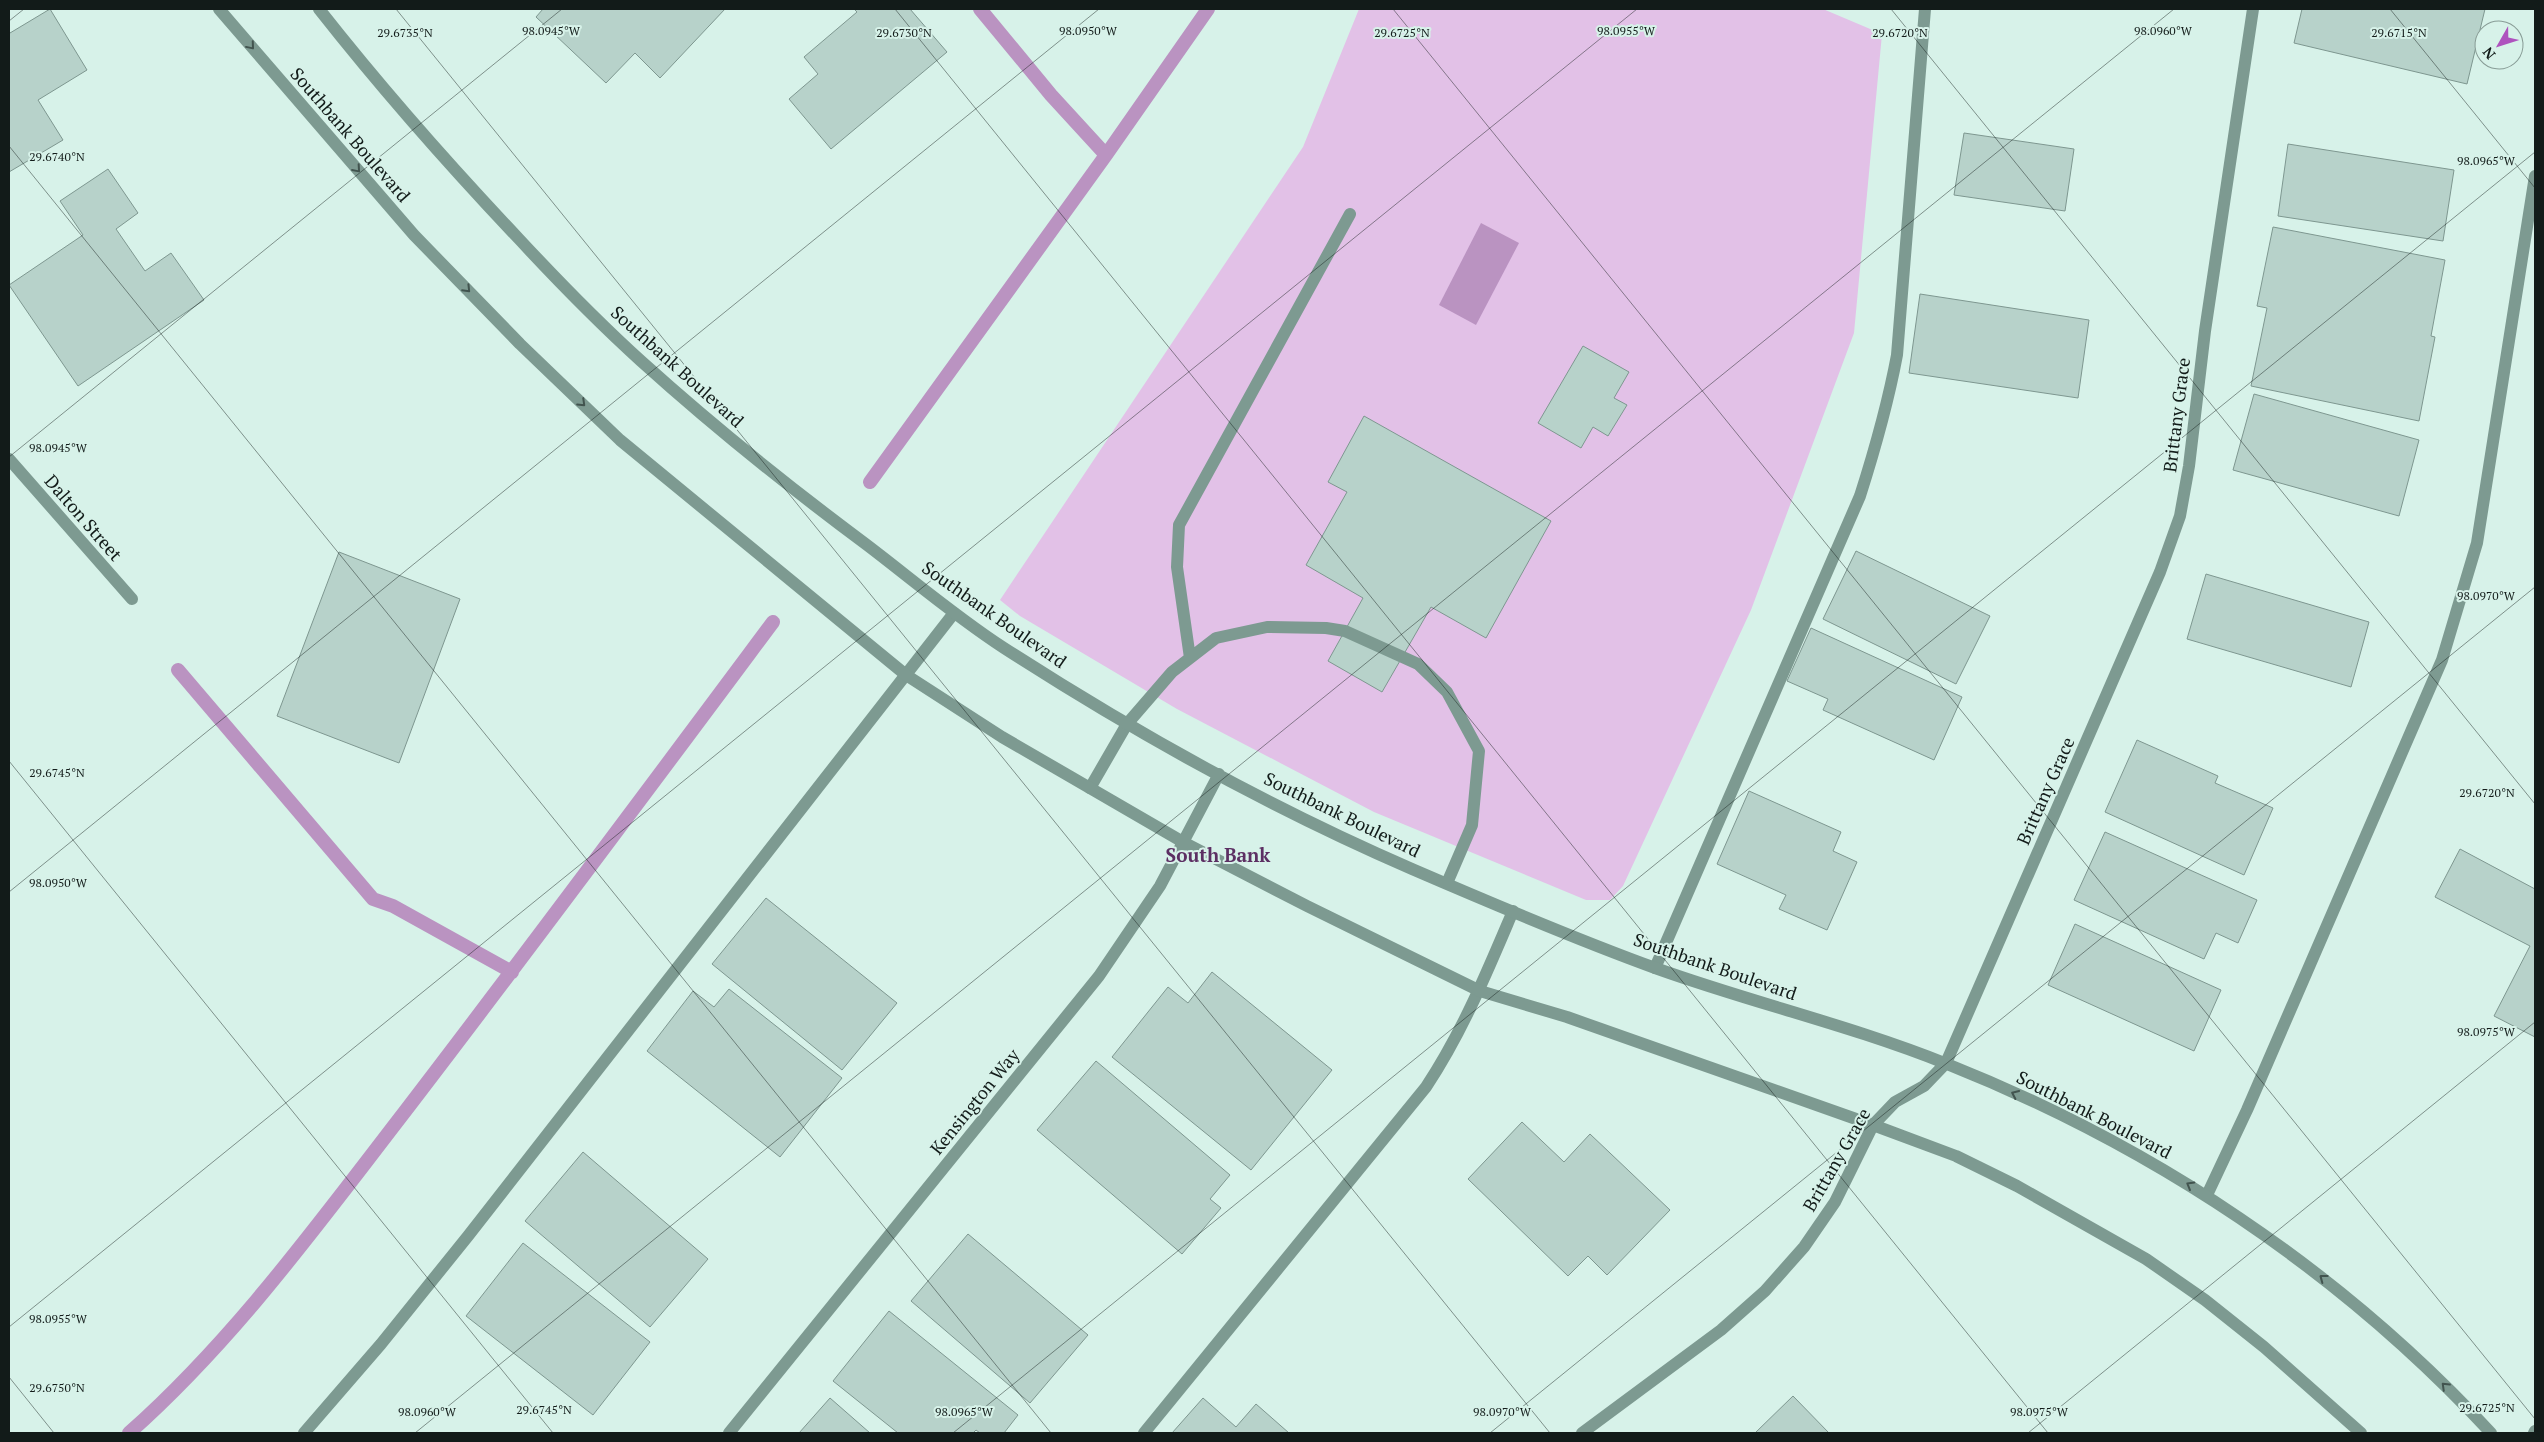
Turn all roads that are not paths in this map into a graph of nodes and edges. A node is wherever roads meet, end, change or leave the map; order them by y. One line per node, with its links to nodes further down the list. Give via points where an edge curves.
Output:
1 (220, 9): 11 (street, Southbank Boulevard, one-way to 11, via 414,235 520,344 620,440)
2 (319, 9): 9 (street, Southbank Boulevard, via 411,122 568,292 637,357 783,483)
3 (1925, 9): 18 (street, via 1896,355 1876,448 1860,496)
4 (2253, 9): 20 (street, Brittany Grace, via 2180,516 2160,572)
5 (2535, 176): 22 (street, via 2477,543 2442,660 2255,1093)
6 (1350, 214): 10 (street, via 1179,525 1177,567)
7 (9, 459): 8 (street, Dalton Street)
8 (132, 599)
9 (954, 613): 11 (street); 12 (street, Southbank Boulevard)
10 (1190, 658): 12 (street, via 1172,672); 16 (street, via 1216,638 1267,627 1326,628 1345,631 1418,664 1447,692 1478,751 1472,825)
11 (906, 675): 14 (street, Southbank Boulevard); 23 (street, via 462,1244)
12 (1127, 724): 13 (street, Southbank Boulevard); 14 (street)
13 (1220, 774): 15 (street, Kensington Way); 16 (street, Southbank Boulevard, via 1318,826)
14 (1090, 788): 15 (street, Southbank Boulevard)
15 (1183, 842): 19 (street, Southbank Boulevard); 24 (street, Kensington Way, via 1160,886 1099,976)
16 (1447, 883): 17 (street, Southbank Boulevard)
17 (1513, 911): 18 (street, Southbank Boulevard); 19 (street)
18 (1655, 968): 20 (street, Southbank Boulevard)
19 (1480, 991): 21 (street, Southbank Boulevard, via 1567,1017); 25 (street, via 1448,1053 1426,1087)
20 (1946, 1063): 21 (street, Brittany Grace, via 1924,1086 1895,1102); 22 (street, Southbank Boulevard, one-way to 20, via 2070,1120)
21 (1873, 1125): 26 (street, Brittany Grace, via 1835,1202 1804,1247 1765,1291 1721,1330); 27 (street, Southbank Boulevard, via 1956,1156 2017,1186 2146,1259 2264,1347)
22 (2207, 1195): 28 (street, Southbank Boulevard, one-way to 22, via 2419,1361 2334,1286)
23 (304, 1433)
24 (729, 1433)
25 (1144, 1433)
26 (1582, 1433)
27 (2361, 1433)
28 (2491, 1433)

